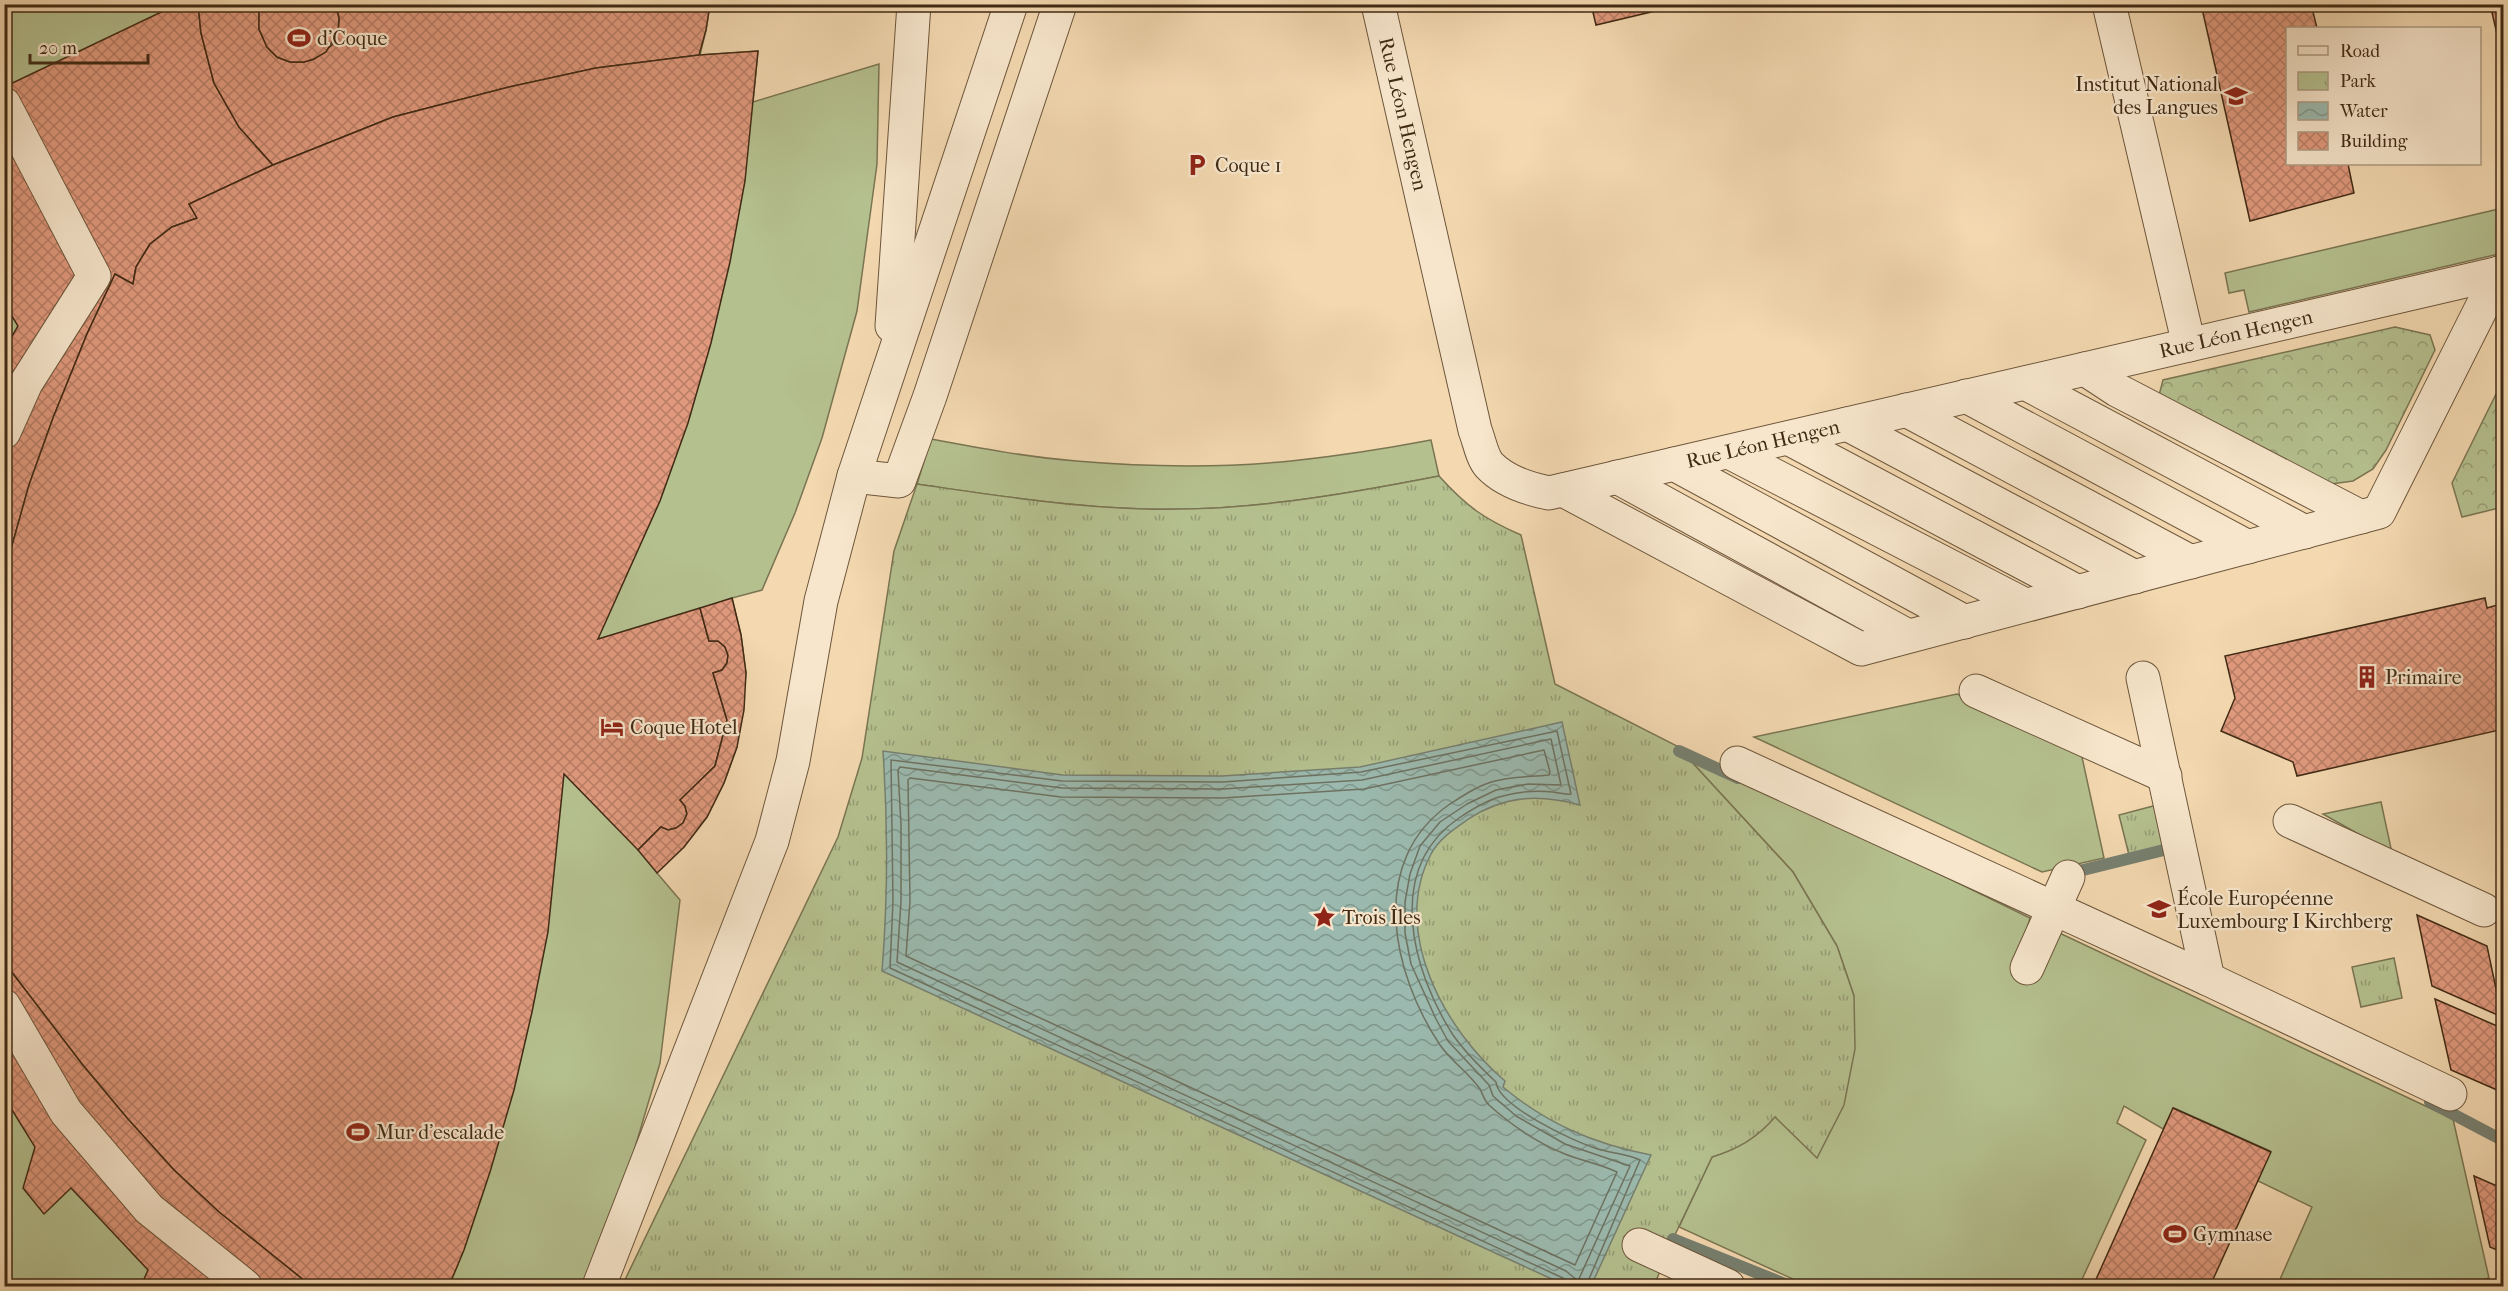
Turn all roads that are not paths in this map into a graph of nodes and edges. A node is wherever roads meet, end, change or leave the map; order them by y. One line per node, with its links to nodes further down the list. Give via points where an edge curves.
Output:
1 (914, 4): 10 (street)
2 (1011, 4): 10 (street)
3 (1060, 4): 19 (street, via 899,481)
4 (1378, 4): 21 (street, Rue Léon Hengen, via 1474,430 1488,465 1529,489)
5 (2109, 4): 8 (street)
6 (4, 104): 15 (street, via 94,276 26,383)
7 (2501, 273): 8 (street, Rue Léon Hengen); 22 (street, via 2379,512)
8 (2189, 345): 9 (street, Rue Léon Hengen)
9 (2085, 369): 11 (street, Rue Léon Hengen); 22 (street, via 2117,390)
10 (888, 373): 19 (street)
11 (2025, 383): 12 (street, Rue Léon Hengen); 23 (street)
12 (1966, 396): 13 (street, Rue Léon Hengen); 24 (street)
13 (1906, 410): 14 (street, Rue Léon Hengen); 25 (street)
14 (1848, 424): 16 (street, Rue Léon Hengen); 26 (street)
15 (4, 432)
16 (1788, 438): 17 (street, Rue Léon Hengen); 27 (street)
17 (1728, 452): 18 (street, Rue Léon Hengen); 28 (street)
18 (1674, 464): 20 (street, Rue Léon Hengen); 29 (street)
19 (854, 476): 45 (street, via 821,601 793,761 772,841)
20 (1617, 477): 21 (street, Rue Léon Hengen); 30 (street)
21 (1556, 491): 30 (street, via 1861,649)
22 (2361, 517): 23 (street)
23 (2305, 532): 24 (street)
24 (2248, 547): 25 (street)
25 (2191, 562): 26 (street)
26 (2135, 577): 27 (street)
27 (2078, 592): 28 (street)
28 (2025, 605): 29 (street)
29 (1965, 622): 30 (street)
30 (1908, 636)
31 (2143, 678): 34 (street)
32 (1976, 691): 34 (street)
33 (1737, 763): 37 (street)
34 (2165, 776): 40 (street)
35 (2290, 821): 38 (street)
36 (2068, 877): 37 (street)
37 (2053, 908): 39 (street); 40 (street)
38 (2484, 910)
39 (2027, 968)
40 (2208, 979): 42 (street)
41 (4, 1006): 44 (street, via 66,1112 149,1209)
42 (2450, 1094)
43 (1639, 1245): 46 (street)
44 (245, 1287)
45 (599, 1287)
46 (1728, 1287)

